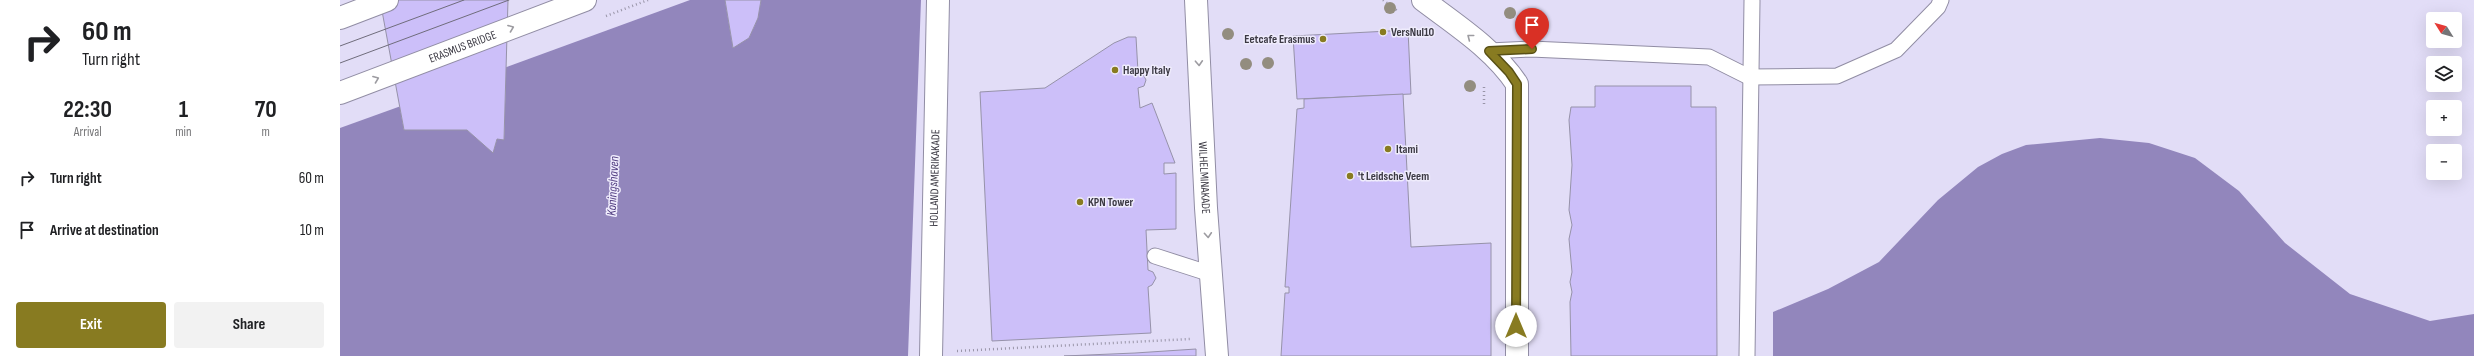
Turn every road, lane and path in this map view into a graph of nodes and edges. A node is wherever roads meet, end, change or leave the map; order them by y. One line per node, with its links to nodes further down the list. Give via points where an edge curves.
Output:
1 (387, 0): 8 (street)
2 (585, 0): 11 (street, ERASMUS BRIDGE, one-way to 2)
3 (938, 0): 15 (street, HOLLAND AMERIKAKADE)
4 (1196, 0): 13 (street, WILHELMINAKADE, one-way to 13)
5 (1423, 0): 9 (street, one-way to 5)
6 (1941, 0): 10 (lane, via 1938,7 1896,50 1837,76)
7 (1752, 1): 10 (lane)
8 (340, 18)
9 (1489, 51): 10 (lane, via 1532,49 1708,57); 16 (street, via 1517,84)
10 (1749, 77): 17 (lane)
11 (340, 93)
12 (1155, 256): 13 (lane)
13 (1211, 274): 14 (street, WILHELMINAKADE)
14 (1216, 347): 15 (path)
15 (930, 354)
16 (1517, 356)
17 (1747, 356)

